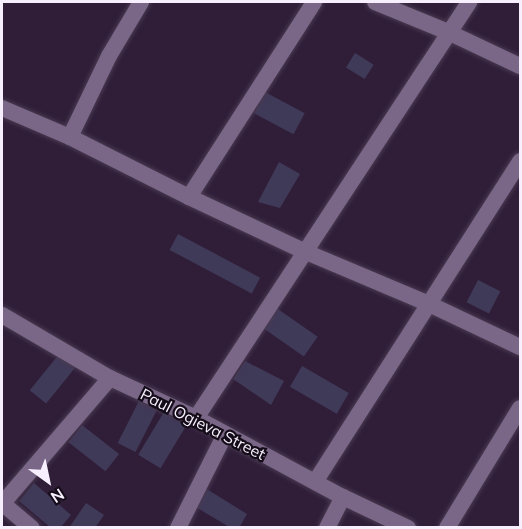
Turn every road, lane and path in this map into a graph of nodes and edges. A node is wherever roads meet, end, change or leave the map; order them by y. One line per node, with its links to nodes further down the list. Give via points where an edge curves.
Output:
1 (141, 2): 8 (street, via 109,56)
2 (314, 2): 10 (street)
3 (375, 2): 5 (street)
4 (469, 2): 5 (street)
5 (448, 32): 6 (street); 11 (street)
6 (520, 66)
7 (2, 108): 8 (street)
8 (70, 137): 10 (street)
9 (520, 161): 12 (street)
10 (189, 197): 11 (street)
11 (306, 252): 12 (street); 17 (street)
12 (429, 304): 14 (street); 19 (street)
13 (2, 315): 15 (street, Paul Ogieva Street)
14 (520, 347)
15 (110, 378): 17 (street, Paul Ogieva Street); 21 (street)
16 (520, 408): 26 (street)
17 (196, 418): 18 (street, Paul Ogieva Street)
18 (225, 434): 19 (street, Paul Ogieva Street); 23 (street)
19 (315, 482): 20 (street, Paul Ogieva Street)
20 (343, 497): 24 (street); 25 (street, Paul Ogieva Street)
21 (2, 503): 22 (street)
22 (32, 528)
23 (178, 528)
24 (327, 528)
25 (408, 528)
26 (447, 528)

